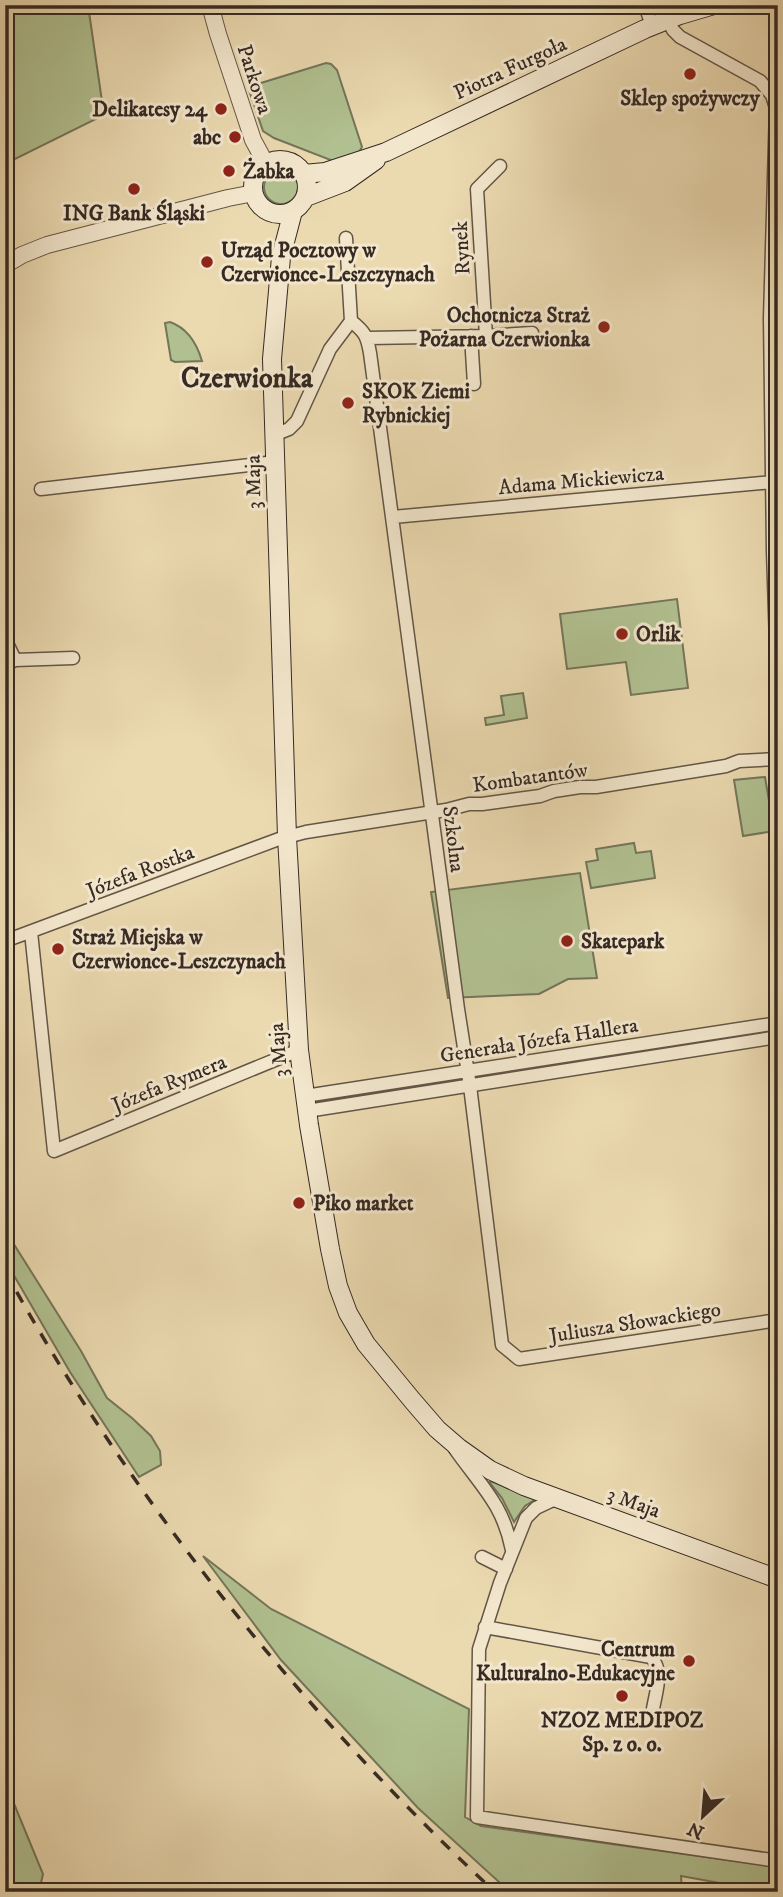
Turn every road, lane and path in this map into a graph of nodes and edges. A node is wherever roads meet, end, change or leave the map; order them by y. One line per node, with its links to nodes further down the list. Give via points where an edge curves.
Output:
1 (210, 5): 6 (street, Parkowa, via 253,141)
2 (645, 5): 4 (street)
3 (715, 5): 4 (main road, Piotra Furgoła)
4 (660, 23): 5 (main road, Piotra Furgoła); 8 (street, via 769,90 776,108)
5 (386, 152): 9 (main road, Piotra Furgoła, via 325,172); 11 (main road, Piotra Furgoła, via 351,178)
6 (266, 164): 9 (main road, via 287,161); 10 (main road, via 256,177)
7 (500, 166): 22 (street, Rynek, via 477,189)
8 (776, 169): 14 (street)
9 (304, 174): 11 (main road)
10 (254, 193): 12 (main road); 17 (street, via 47,245)
11 (306, 197): 13 (main road)
12 (268, 211): 13 (main road); 16 (main road, 3 Maja)
13 (293, 211): 16 (main road, 3 Maja)
14 (775, 233): 18 (street)
15 (346, 237): 19 (street)
16 (281, 257): 26 (main road, 3 Maja, via 272,359)
17 (5, 265)
18 (774, 318): 24 (street)
19 (351, 321): 23 (street); 26 (street, via 330,349 297,421)
20 (533, 333): 22 (street)
21 (471, 336): 22 (street); 23 (street, via 445,333); 25 (street)
22 (486, 336)
23 (368, 338): 31 (street, Szkolna)
24 (774, 363): 27 (street)
25 (474, 384)
26 (274, 435): 28 (main road, 3 Maja)
27 (775, 454): 29 (street)
28 (275, 462): 30 (street); 40 (main road, 3 Maja)
29 (772, 482): 31 (street, Adama Mickiewicza); 32 (street)
30 (41, 489)
31 (393, 517): 39 (street, Szkolna)
32 (775, 551): 34 (street)
33 (5, 639): 36 (street)
34 (776, 640): 37 (street)
35 (73, 658): 36 (street)
36 (10, 662)
37 (778, 706)
38 (778, 759): 39 (street, Kombatantów, via 739,761)
39 (432, 812): 40 (street, Kombatantów); 46 (street, Szkolna)
40 (287, 837): 41 (street, Józefa Rostka); 45 (main road, 3 Maja)
41 (31, 932): 42 (street, Józefa Rostka); 45 (street, Józefa Rymera, via 54,1151)
42 (5, 941)
43 (778, 1023): 46 (street, Generała Józefa Hallera)
44 (778, 1037): 47 (street, Generała Józefa Hallera)
45 (299, 1050): 48 (main road, 3 Maja)
46 (468, 1071): 47 (street, Szkolna); 48 (street, Generała Józefa Hallera)
47 (470, 1086): 48 (street, Generała Józefa Hallera); 50 (street, Szkolna)
48 (306, 1104): 51 (main road, 3 Maja, via 343,1300 366,1344)
49 (778, 1320): 50 (street, Juliusza Słowackiego, via 519,1359)
50 (502, 1345)
51 (444, 1435): 52 (main road, 3 Maja, via 498,1474); 53 (street, via 495,1502 507,1525)
52 (556, 1498): 53 (street, via 528,1515); 56 (main road, 3 Maja)
53 (512, 1551): 55 (street)
54 (482, 1557): 55 (street)
55 (506, 1569): 57 (street)
56 (778, 1579)
57 (485, 1627): 58 (street, via 651,1657 659,1671); 59 (street, via 479,1649 477,1817)
58 (653, 1709)
59 (778, 1861)

